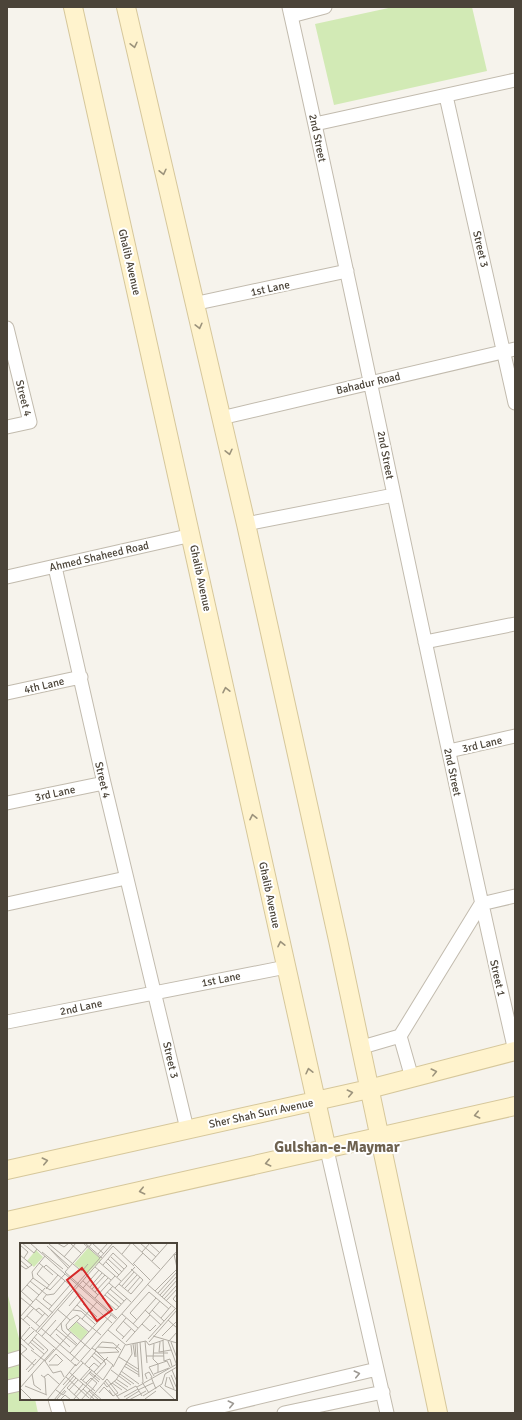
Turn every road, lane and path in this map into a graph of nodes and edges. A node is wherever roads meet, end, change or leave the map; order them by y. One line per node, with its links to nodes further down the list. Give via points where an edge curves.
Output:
1 (73, 7): 18 (street, Ghalib Avenue)
2 (126, 7): 9 (street, one-way to 9)
3 (325, 7): 4 (street)
4 (290, 11): 7 (street, 2nd Street)
5 (515, 80): 6 (street)
6 (446, 96): 7 (street); 11 (street, Street 3)
7 (315, 124): 8 (street, 2nd Street)
8 (347, 272): 9 (street, 1st Lane); 12 (street, 2nd Street)
9 (193, 304): 14 (street, one-way to 14)
10 (7, 328): 15 (street, Street 4, via 30,422)
11 (510, 351): 12 (street, Bahadur Road); 13 (street, Street 3)
12 (371, 382): 14 (street, Bahadur Road); 16 (street, 2nd Street)
13 (515, 404)
14 (221, 418): 17 (street, one-way to 17)
15 (7, 427)
16 (394, 495): 17 (street); 22 (street, 2nd Street)
17 (246, 524): 37 (street, via 338,940)
18 (192, 535): 19 (street, Ahmed Shaheed Road); 33 (street, Ghalib Avenue, one-way to 18)
19 (55, 567): 20 (street, Ahmed Shaheed Road); 23 (street, Street 4)
20 (7, 577)
21 (515, 624): 22 (street)
22 (425, 642): 26 (street, 2nd Street)
23 (80, 676): 24 (street, 4th Lane); 27 (street, Street 4)
24 (7, 693)
25 (515, 736): 26 (street, 3rd Lane)
26 (449, 751): 32 (street, 2nd Street)
27 (104, 783): 28 (street, 3rd Lane); 29 (street, Street 4)
28 (7, 803)
29 (126, 878): 31 (street); 34 (street, Street 4)
30 (515, 896): 32 (street)
31 (7, 904)
32 (481, 904): 36 (street); 38 (street, Street 1)
33 (286, 967): 34 (street, 1st Lane); 41 (street, Ghalib Avenue, one-way to 33)
34 (155, 992): 35 (street, 2nd Lane); 43 (street, Street 3)
35 (7, 1022)
36 (400, 1036): 37 (street); 39 (street)
37 (359, 1048): 40 (street)
38 (515, 1051): 39 (street, Sher Shah Suri Avenue, one-way to 38)
39 (412, 1078): 40 (street, Sher Shah Suri Avenue)
40 (369, 1089): 41 (street, Sher Shah Suri Avenue, one-way to 40); 44 (street)
41 (316, 1101): 43 (street, Sher Shah Suri Avenue); 45 (street, Ghalib Avenue)
42 (515, 1106): 44 (street, one-way to 44)
43 (187, 1129): 46 (street, Sher Shah Suri Avenue, one-way to 43)
44 (378, 1138): 45 (street); 59 (street)
45 (327, 1150): 47 (street, one-way to 47); 50 (street)
46 (7, 1170)
47 (7, 1221)
48 (20, 1357): 49 (street)
49 (7, 1360)
50 (377, 1369): 53 (street); 56 (street, one-way to 50)
51 (20, 1384): 52 (street)
52 (7, 1387)
53 (383, 1392): 57 (street); 58 (street)
54 (55, 1400): 55 (street)
55 (59, 1413)
56 (193, 1413)
57 (284, 1413)
58 (387, 1413)
59 (438, 1413)

